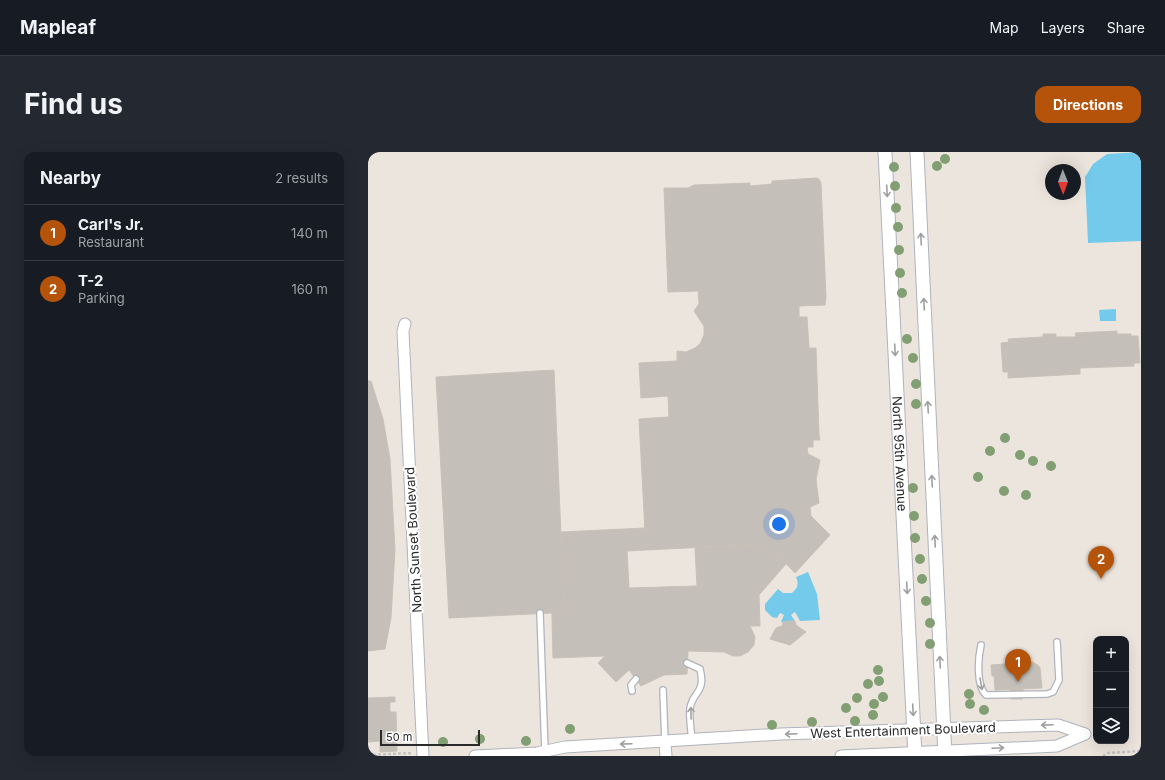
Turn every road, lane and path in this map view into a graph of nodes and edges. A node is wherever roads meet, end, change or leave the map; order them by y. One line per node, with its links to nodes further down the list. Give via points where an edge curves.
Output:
1 (885, 152): 12 (street, North 95th Avenue, one-way to 12)
2 (917, 152): 11 (street, one-way to 2)
3 (404, 324): 21 (street, North Sunset Boulevard)
4 (540, 613): 17 (lane)
5 (1058, 642): 6 (lane, one-way to 5, via 980,686 986,696 1047,694 1053,692 1059,680)
6 (981, 645)
7 (687, 663): 13 (lane, one-way to 7, via 690,707 701,688 702,679 700,668)
8 (636, 679): 10 (lane, via 631,685)
9 (663, 690): 14 (lane)
10 (632, 691)
11 (944, 729): 12 (street, West Entertainment Boulevard); 18 (street); 18 (street, West Entertainment Boulevard, one-way to 11, via 1056,746 1085,734 1058,725)
12 (914, 730): 13 (street, West Entertainment Boulevard, one-way to 13, via 781,734); 20 (street, North 95th Avenue)
13 (692, 741): 14 (street, West Entertainment Boulevard)
14 (665, 742): 17 (street, West Entertainment Boulevard, one-way to 17, via 565,747); 23 (street)
15 (1141, 751): 25 (path, via 1108,753)
16 (411, 753): 19 (path)
17 (545, 753): 22 (street, West Entertainment Boulevard)
18 (945, 754): 20 (street, West Entertainment Boulevard)
19 (368, 755)
20 (915, 755): 24 (street, West Entertainment Boulevard)
21 (423, 756)
22 (475, 756)
23 (666, 756)
24 (841, 756)
25 (1103, 756)

